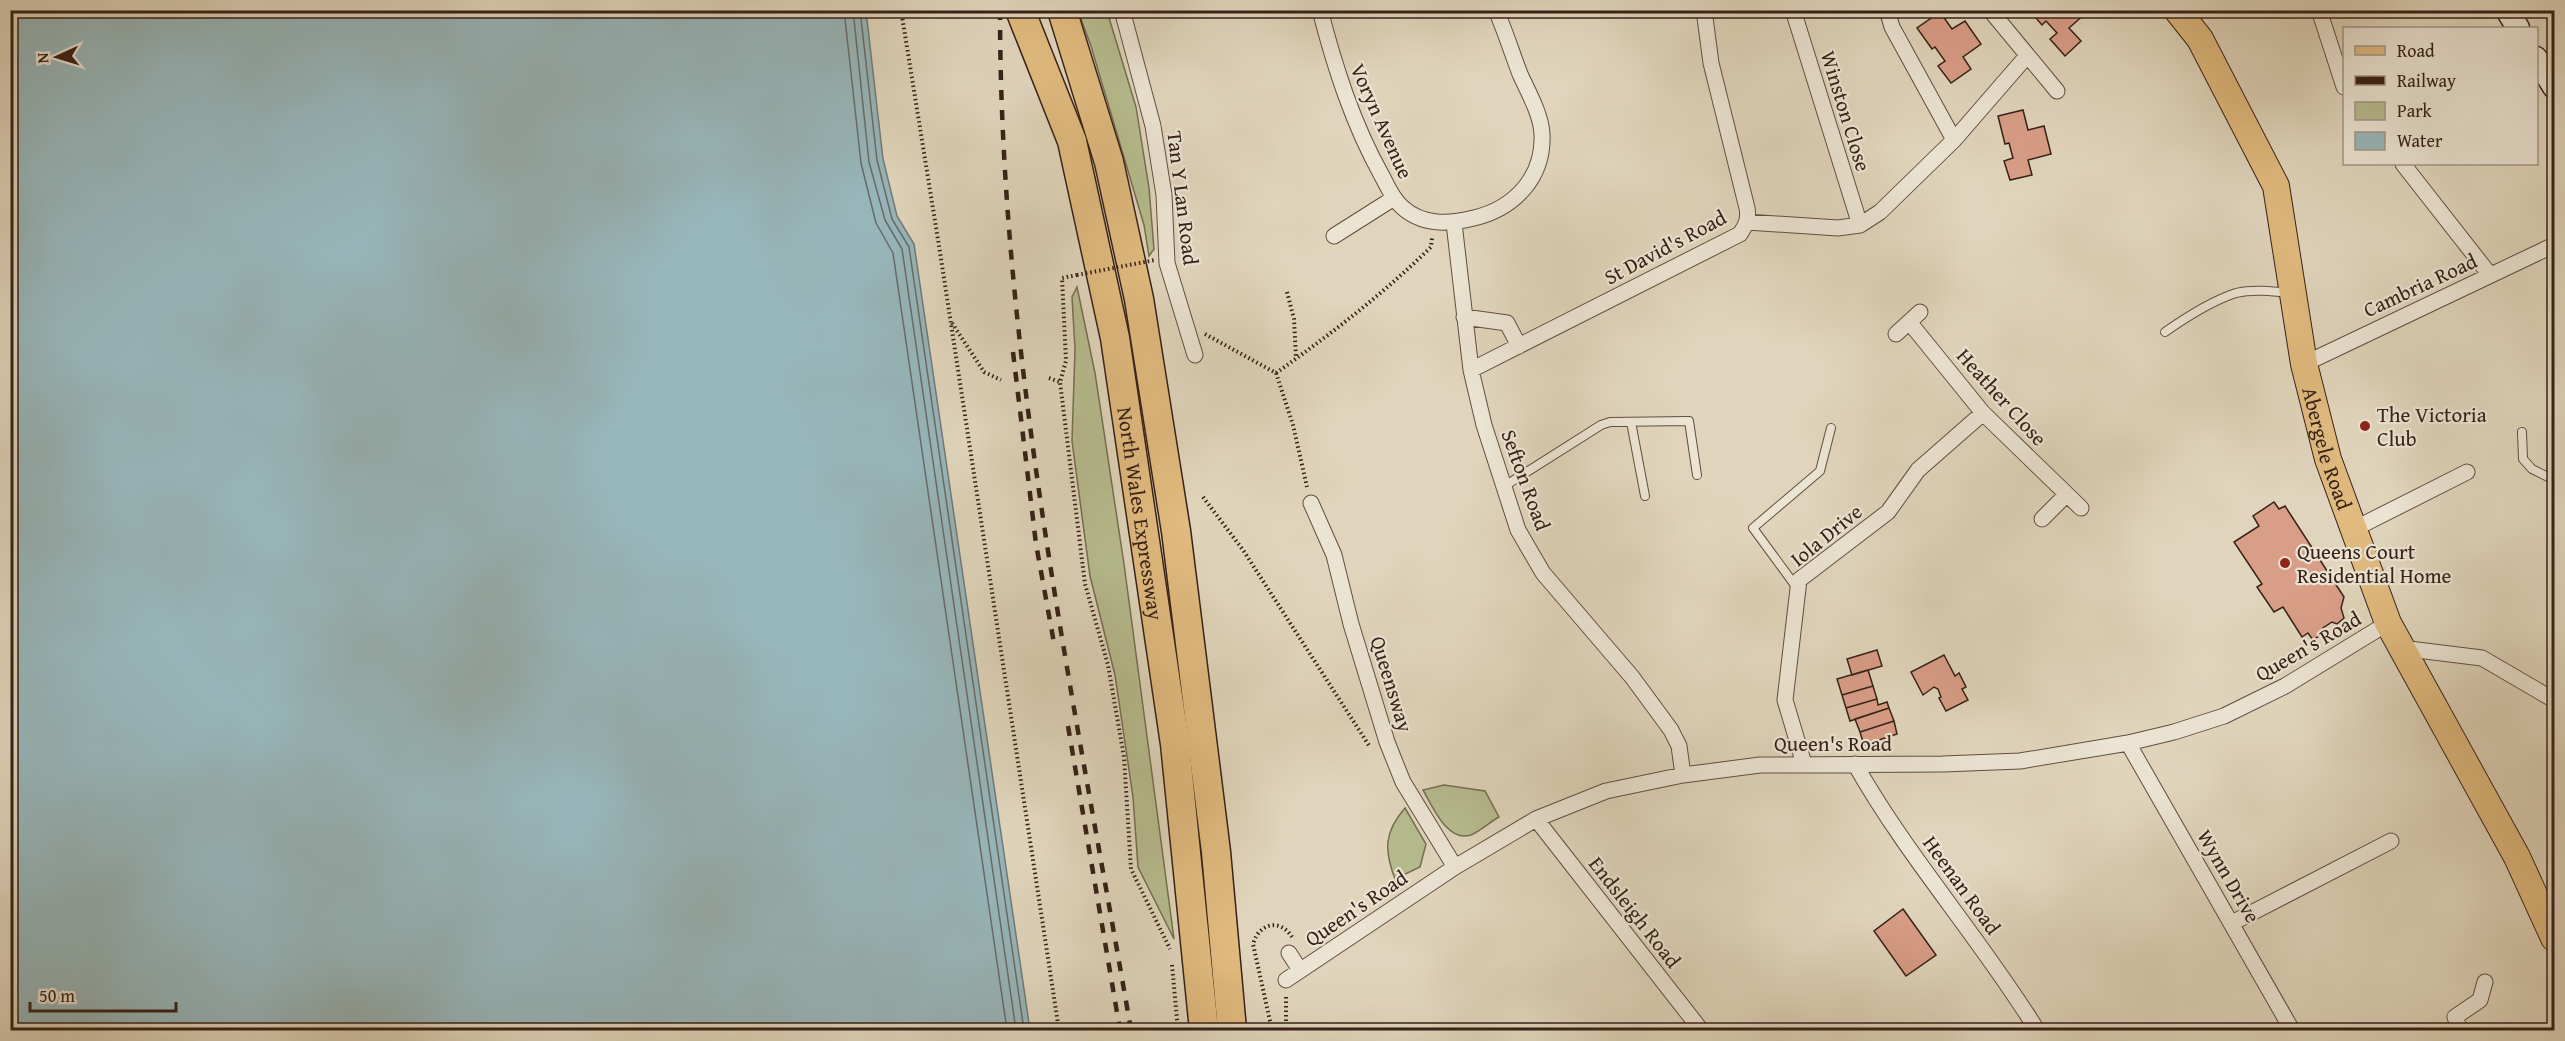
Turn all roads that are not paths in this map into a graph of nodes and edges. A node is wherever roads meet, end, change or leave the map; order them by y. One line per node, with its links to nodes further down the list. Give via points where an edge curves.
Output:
1 (1020, 10): 67 (highway, North Wales Expressway, via 1072,141 1115,338 1175,744)
2 (1062, 10): 68 (highway, North Wales Expressway, via 1109,162 1139,299 1176,531 1216,852)
3 (1122, 10): 33 (street, Tan Y Lan Road, via 1153,126 1164,195 1167,263)
4 (1320, 10): 21 (street, Voryn Avenue, via 1338,77 1374,162)
5 (1496, 10): 23 (street, Voryn Avenue, via 1542,133 1539,159 1532,181 1517,198 1501,209)
6 (1704, 10): 22 (street, St David's Road, via 1711,63 1747,208)
7 (1793, 10): 24 (street, Winston Close)
8 (1887, 10): 19 (street, via 1892,27)
9 (1990, 10): 14 (street)
10 (2177, 10): 28 (main road, Abergele Road, via 2200,39 2276,186)
11 (2507, 10): 13 (street)
12 (2320, 13): 16 (street)
13 (2517, 27)
14 (2026, 57): 18 (street); 19 (street)
15 (2538, 61): 17 (street)
16 (2343, 84)
17 (2554, 87)
18 (2057, 91)
19 (1954, 140): 24 (street, via 1880,213)
20 (2404, 165): 27 (street)
21 (1394, 198): 23 (street, Voryn Avenue, via 1403,208 1434,223); 25 (street)
22 (1747, 222): 24 (street, via 1838,228); 32 (street, St David's Road, via 1740,234)
23 (1454, 223): 29 (street, Sefton Road)
24 (1860, 225)
25 (1334, 236)
26 (2554, 245): 27 (street, Cambria Road)
27 (2490, 275): 34 (street, Cambria Road)
28 (2293, 293): 30 (lane, via 2236,293); 34 (main road, Abergele Road)
29 (1464, 317): 32 (street, via 1507,323); 35 (street, Sefton Road)
30 (2165, 332)
31 (1896, 334): 36 (street, Heather Close, via 1915,318)
32 (1519, 346): 35 (street, St David's Road)
33 (1195, 355)
34 (2304, 364): 49 (main road, Abergele Road, via 2328,459)
35 (1471, 370): 43 (street, Sefton Road)
36 (1983, 413): 44 (street, Heather Close); 50 (street, Iola Drive, via 1918,470 1888,512 1799,580)
37 (1631, 422): 41 (lane, via 1689,421); 43 (lane, via 1601,425); 45 (lane)
38 (1831, 428): 50 (lane, via 1820,471 1753,528)
39 (2522, 432): 42 (lane, via 2523,459 2532,469)
40 (2467, 472): 49 (street)
41 (1697, 475)
42 (2554, 480)
43 (1503, 487): 57 (street, Sefton Road, via 1518,530 1543,573 1632,677 1671,730 1679,746)
44 (2066, 495): 47 (street, Heather Close); 48 (street)
45 (1644, 496)
46 (1311, 502): 60 (street, Queensway, via 1334,555 1387,742 1403,782)
47 (2081, 508)
48 (2042, 519)
49 (2354, 529): 51 (main road, Abergele Road)
50 (1798, 590): 55 (street, Iola Drive, via 1785,700)
51 (2388, 623): 52 (main road, Abergele Road); 54 (street, Queen's Road, via 2285,686 2224,716)
52 (2401, 648): 53 (street, via 2482,658); 62 (main road, Abergele Road, via 2517,857)
53 (2554, 700)
54 (2128, 743): 56 (street, Queen's Road, via 2020,761); 61 (street, Wynn Drive)
55 (1804, 764): 56 (street, Queen's Road); 57 (street, Queen's Road)
56 (1855, 764): 70 (street, Heenan Road, via 1878,805 2014,992)
57 (1683, 775): 58 (street, Queen's Road, via 1606,791)
58 (1536, 819): 60 (street, Queen's Road); 69 (street, Endsleigh Road)
59 (2391, 842): 61 (street)
60 (1455, 867): 64 (street, Queen's Road)
61 (2232, 923): 71 (street, Wynn Drive)
62 (2554, 938)
63 (1289, 953): 64 (street, Queen's Road)
64 (1300, 970): 65 (street, Queen's Road)
65 (1286, 980)
66 (2485, 982): 72 (street, via 2480,1000 2455,1017)
67 (1204, 1030)
68 (1232, 1030)
69 (1701, 1030)
70 (2037, 1030)
71 (2292, 1030)
72 (2460, 1030)

